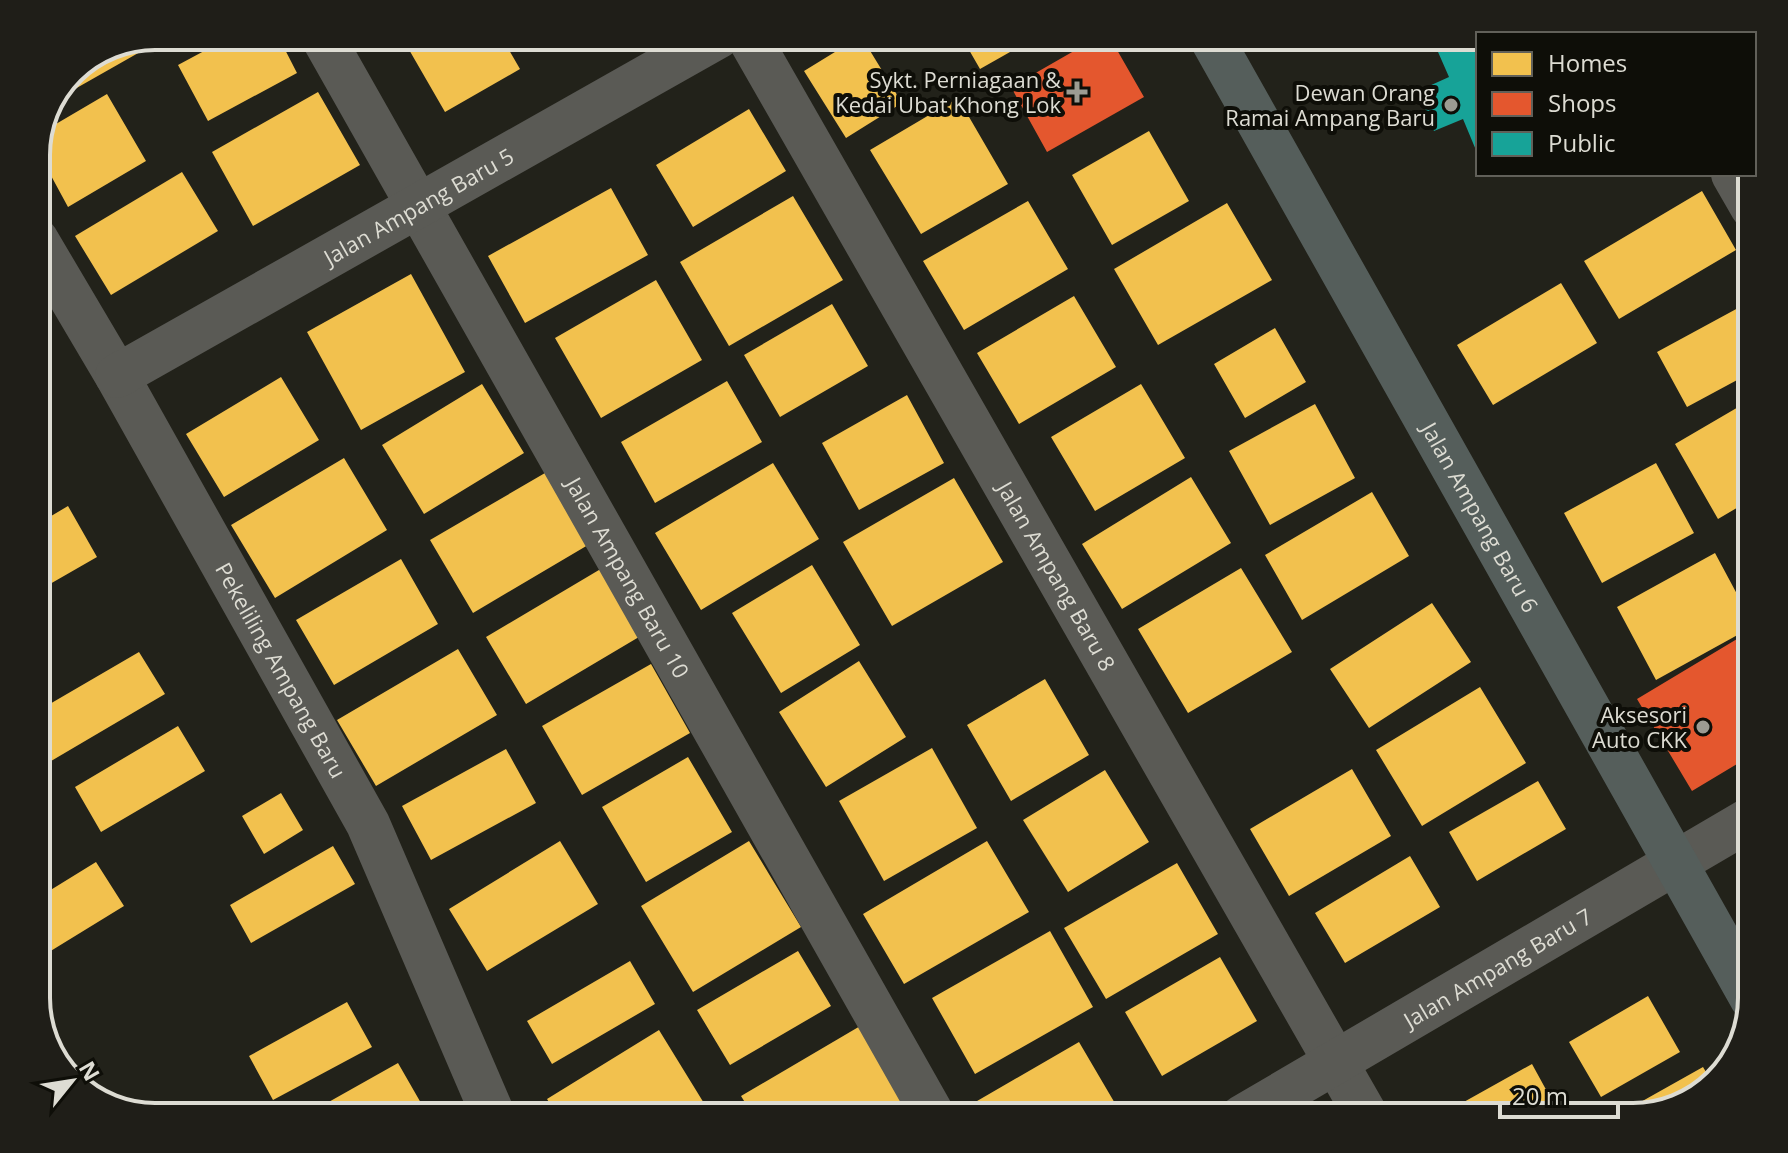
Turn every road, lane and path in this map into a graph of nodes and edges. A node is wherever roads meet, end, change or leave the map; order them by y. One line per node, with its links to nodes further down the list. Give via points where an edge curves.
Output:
1 (330, 50): 5 (street, Jalan Ampang Baru 10)
2 (694, 50): 5 (street, Jalan Ampang Baru 5)
3 (756, 50): 11 (street, Jalan Ampang Baru 8)
4 (1218, 50): 9 (main road, Jalan Ampang Baru 6)
5 (418, 206): 7 (street, Jalan Ampang Baru 5); 13 (street, Jalan Ampang Baru 10)
6 (50, 263): 7 (street, Pekeliling Ampang Baru)
7 (117, 376): 12 (street, Pekeliling Ampang Baru, via 368,824)
8 (1738, 826): 9 (street, Jalan Ampang Baru 7)
9 (1674, 862): 10 (main road, Jalan Ampang Baru 6); 11 (street, Jalan Ampang Baru 7)
10 (1738, 974)
11 (1336, 1062): 14 (street, Jalan Ampang Baru 7); 15 (street, Jalan Ampang Baru 8)
12 (488, 1103)
13 (926, 1103)
14 (1266, 1103)
15 (1359, 1103)

